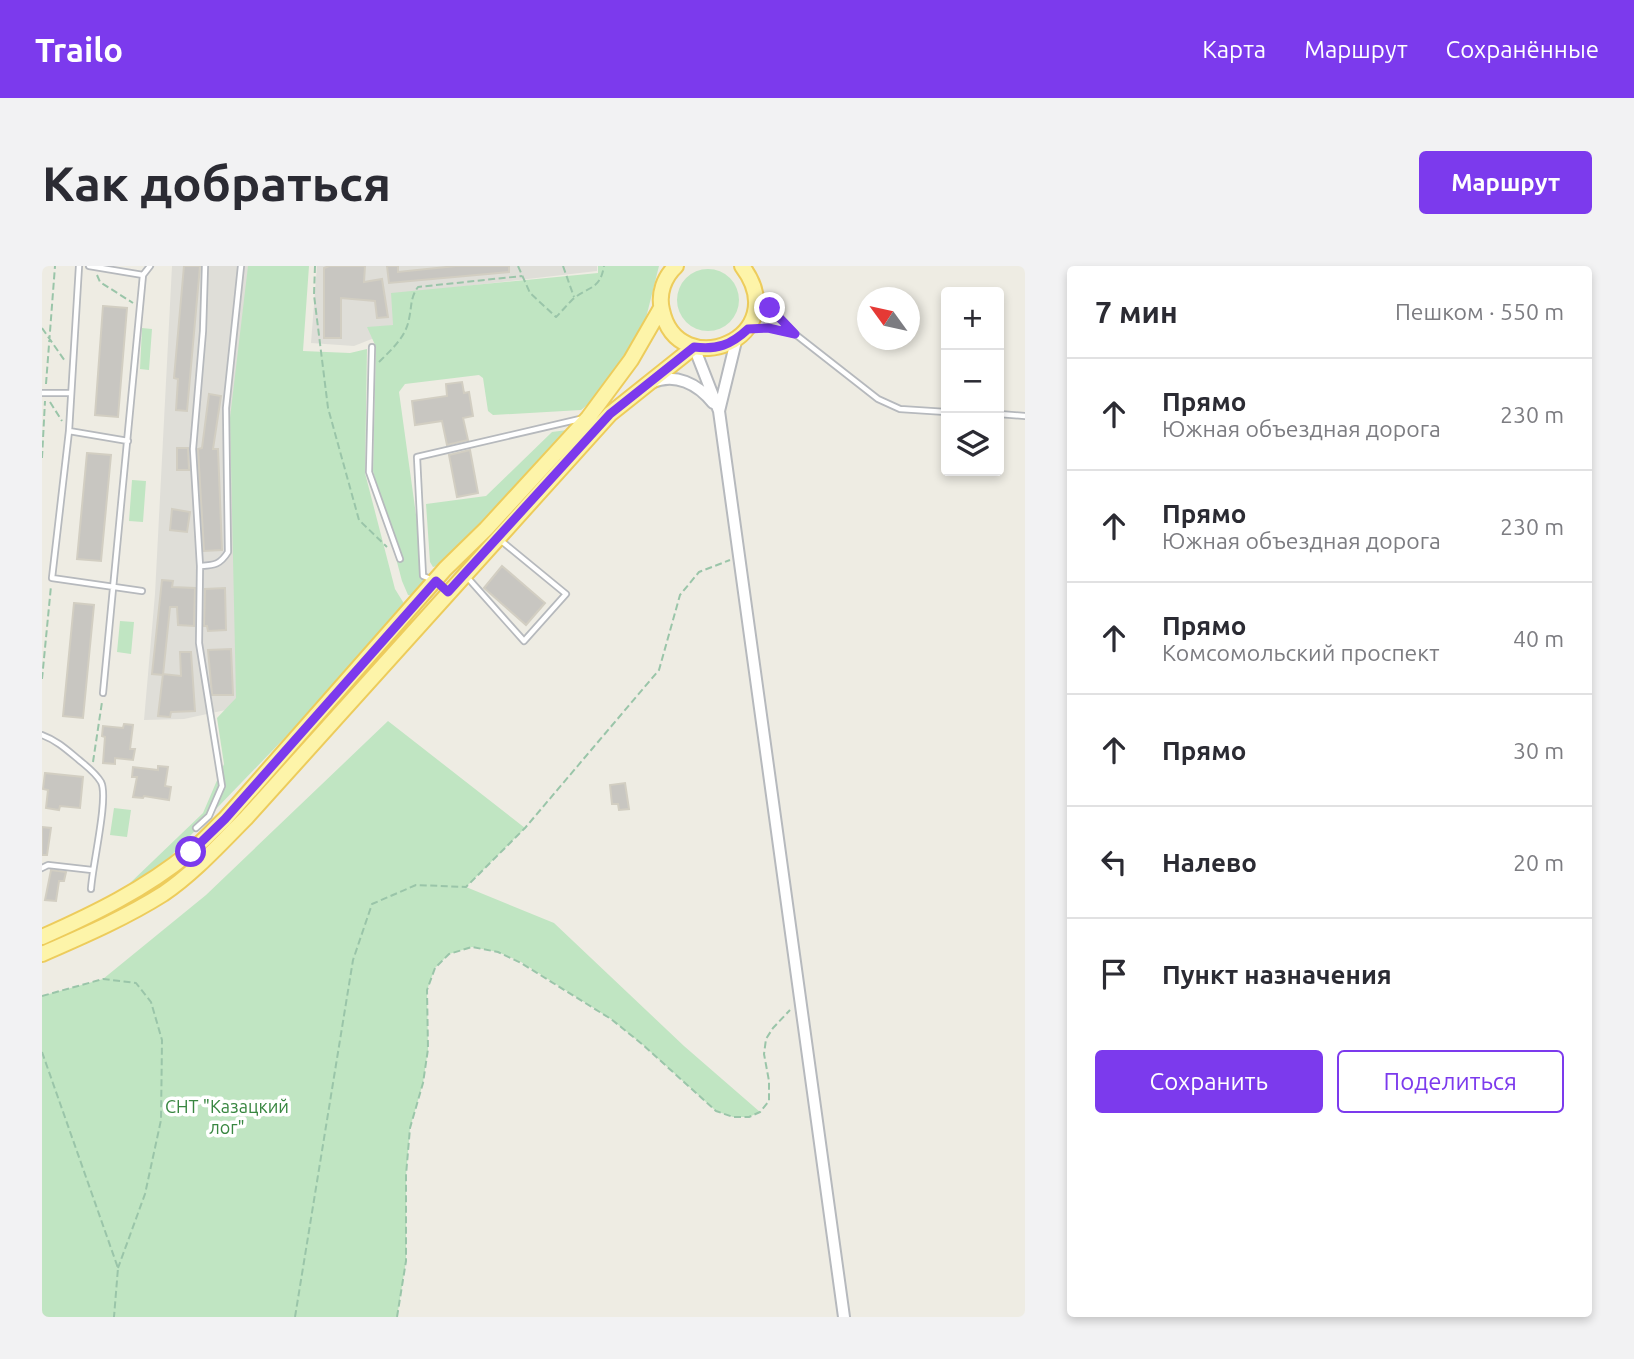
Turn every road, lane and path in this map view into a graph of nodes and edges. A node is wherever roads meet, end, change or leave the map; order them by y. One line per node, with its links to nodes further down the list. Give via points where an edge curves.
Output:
1 (55, 266): 23 (path)
2 (79, 266): 26 (lane)
3 (150, 266): 13 (lane)
4 (205, 266): 42 (lane, via 193,449)
5 (241, 266): 42 (lane, via 226,408 228,552 216,565)
6 (315, 266): 41 (path, via 314,295 328,408 359,520)
7 (518, 266): 14 (path)
8 (564, 266): 16 (path)
9 (604, 266): 16 (path, via 596,287)
10 (743, 266): 15 (main road)
11 (91, 267): 13 (lane); 17 (path, via 100,282)
12 (673, 268): 18 (main road, via 661,295)
13 (143, 275): 17 (lane)
14 (522, 276): 16 (path, via 530,293 556,317); 27 (path, via 418,287 411,298 409,322 396,345)
15 (754, 279): 20 (main road, via 756,311); 21 (lane)
16 (575, 298)
17 (140, 308): 37 (lane)
18 (661, 308): 25 (main road, via 672,332); 35 (main road, via 631,360)
19 (42, 328): 23 (path)
20 (748, 329): 21 (lane); 22 (main road)
21 (795, 334): 32 (lane, via 878,399 900,409)
22 (736, 341): 25 (main road, via 723,347); 31 (street)
23 (50, 342): 26 (path); 29 (path)
24 (372, 347): 27 (lane)
25 (694, 347): 28 (main road); 31 (street)
26 (72, 370): 30 (lane)
27 (371, 370): 41 (lane, via 369,472)
28 (636, 391): 31 (street, via 656,381 682,380 696,385); 39 (main road)
29 (44, 393): 30 (lane); 36 (path); 38 (path)
30 (71, 393): 36 (lane)
31 (719, 411): 40 (street)
32 (941, 412)
33 (1004, 414): 34 (lane)
34 (1025, 416)
35 (588, 418): 45 (main road); 45 (lane, via 417,457 423,576)
36 (69, 432): 37 (lane); 44 (lane)
37 (128, 441): 46 (lane)
38 (42, 458)
39 (498, 538): 43 (main road); 43 (lane, via 566,594 524,642)
40 (738, 558): 60 (street); 64 (path, via 699,572 680,595 659,670 525,828 466,887 416,886 372,904 353,960)
41 (400, 559)
42 (200, 566): 53 (lane, via 199,643 222,786 209,816)
43 (464, 574): 48 (main road)
44 (52, 578): 46 (lane); 49 (path)
45 (436, 581): 48 (lane); 57 (main road, via 191,852 93,915)
46 (113, 587): 47 (lane); 50 (lane)
47 (142, 592)
48 (448, 592): 58 (main road, via 202,862 163,893)
49 (42, 679)
50 (103, 693): 52 (path)
51 (42, 735): 52 (lane)
52 (92, 770): 55 (lane, via 103,784 103,809)
53 (196, 828)
54 (42, 868): 55 (lane, via 48,864)
55 (92, 870): 56 (lane)
56 (91, 889)
57 (42, 937)
58 (42, 954)
59 (42, 996): 62 (path, via 103,979 136,983 151,1002 162,1040 161,1120 145,1194)
60 (800, 1004): 65 (path, via 786,1013 766,1039 769,1101 749,1117 733,1117 716,1111 611,1019 521,962 498,951 472,947 449,954 435,968 427,990 428,1049 410,1128 406,1261); 66 (street)
61 (42, 1052): 62 (path)
62 (118, 1268): 63 (path)
63 (114, 1317)
64 (295, 1317)
65 (397, 1317)
66 (844, 1317)

